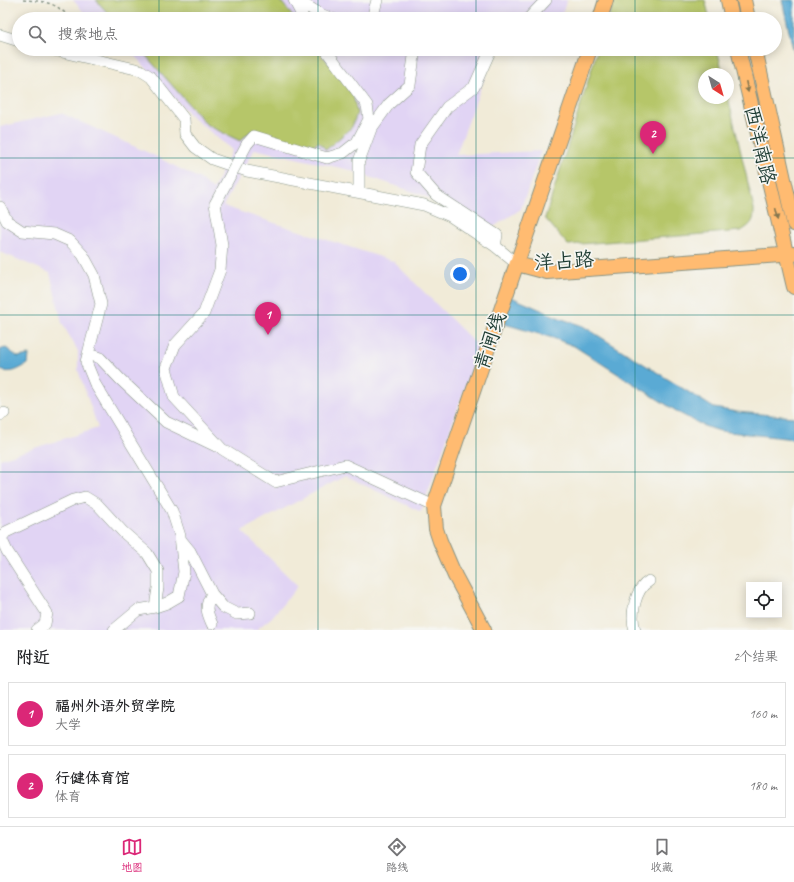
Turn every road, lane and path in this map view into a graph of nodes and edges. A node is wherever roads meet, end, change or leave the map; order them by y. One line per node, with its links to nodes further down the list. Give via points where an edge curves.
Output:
1 (23, 0): 9 (path, via 44,1)
2 (294, 0): 10 (street)
3 (297, 0): 11 (street)
4 (377, 0): 12 (street)
5 (546, 0): 13 (street)
6 (606, 0): 14 (main road)
7 (728, 0): 15 (main road)
8 (744, 0): 16 (main road)
9 (64, 12)
10 (300, 12)
11 (317, 12)
12 (374, 12)
13 (535, 12)
14 (602, 12)
15 (731, 12)
16 (747, 12)
17 (0, 35): 18 (street)
18 (12, 38)
19 (79, 56): 26 (street, via 140,70 151,76 184,119 186,134 195,147 212,159 247,171)
20 (330, 56): 34 (street, bridge, via 367,105 369,119 357,142 343,153 326,158 254,136 247,144 214,204 222,245 220,270 204,313 175,345 166,368 174,397)
21 (414, 56): 26 (street, via 410,85 389,104 371,129 359,161)
22 (488, 56): 29 (street, via 474,87 447,107 420,145 416,172 436,195 497,235)
23 (588, 56): 31 (main road, 青闸线)
24 (740, 56): 30 (main road, 西洋南路, one-way to 30)
25 (757, 56): 28 (main road, 西洋南路)
26 (359, 192): 29 (street, via 424,205 450,216)
27 (0, 207): 33 (street, via 7,221 22,230 54,234 70,241 83,255 94,275 101,304)
28 (794, 224)
29 (495, 246): 31 (street)
30 (790, 250): 31 (main road, 洋占路); 32 (main road, 西洋南路)
31 (517, 264): 35 (main road, 青闸线)
32 (794, 287)
33 (88, 354): 34 (street, via 100,358 166,422); 36 (street, via 86,362 96,384 172,511)
34 (222, 449): 35 (street, via 275,482 345,465)
35 (434, 506): 44 (main road, 青闸线, via 440,541 455,576)
36 (181, 540): 38 (street, via 190,551); 39 (street, via 184,572 179,596)
37 (649, 581): 45 (street, via 643,584 638,592 632,621)
38 (212, 594): 40 (street, via 230,611 237,614); 41 (street, via 208,599 206,611)
39 (155, 607): 42 (street, via 158,571 147,553 98,505 85,497 73,500 6,532 1,538 47,613 45,624); 43 (street, via 138,610)
40 (250, 613)
41 (212, 624)
42 (37, 630)
43 (114, 630)
44 (484, 630)
45 (635, 630)

